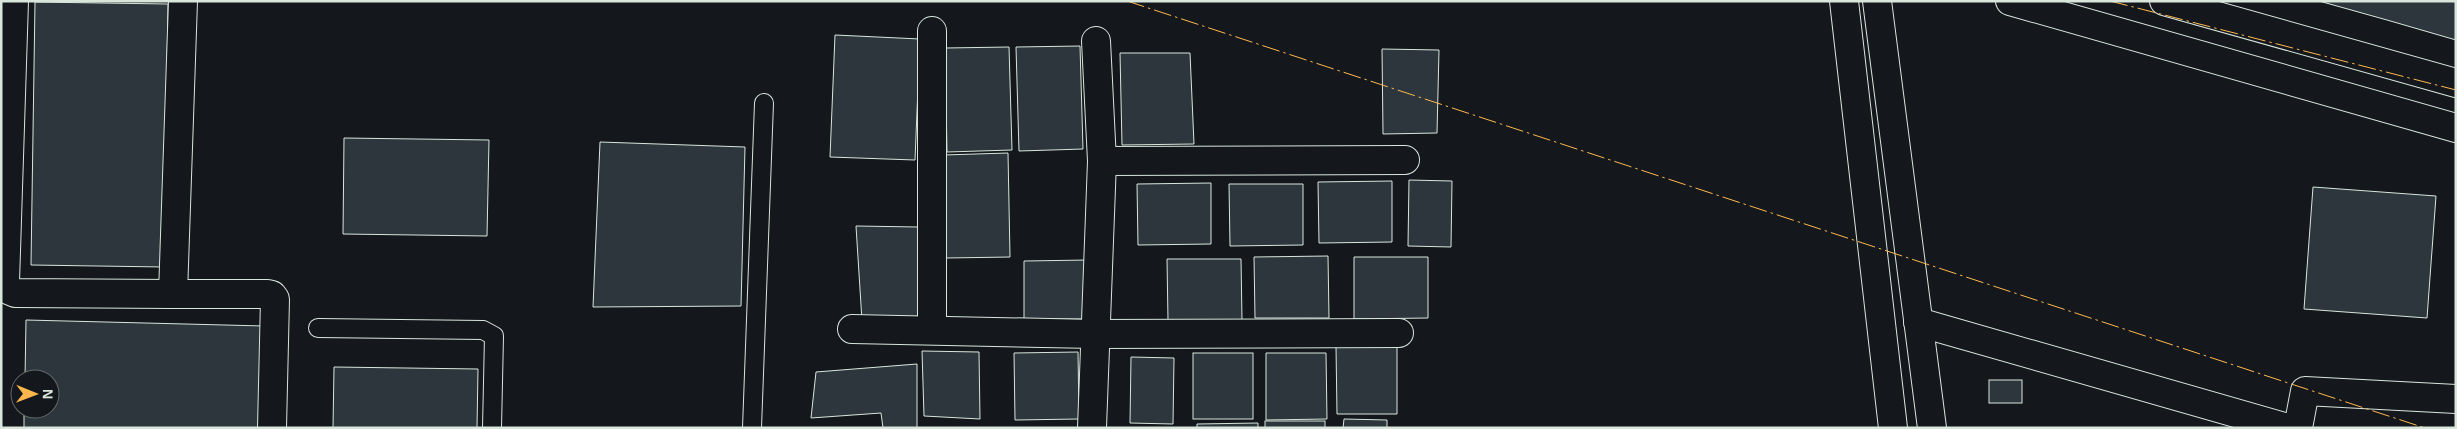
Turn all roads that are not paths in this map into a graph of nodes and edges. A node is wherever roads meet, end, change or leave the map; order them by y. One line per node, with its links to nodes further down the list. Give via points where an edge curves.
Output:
1 (14, 1): 14 (street, via 5,282 8,290 15,293)
2 (183, 1): 14 (street)
3 (1844, 1): 26 (street)
4 (1877, 1): 15 (street)
5 (2010, 1): 11 (street)
6 (2164, 1): 9 (street)
7 (932, 31): 18 (street)
8 (1096, 40): 13 (street)
9 (2456, 83)
10 (764, 103): 24 (lane)
11 (2456, 128)
12 (1405, 160): 13 (street)
13 (1102, 162): 20 (street)
14 (174, 294): 22 (street, via 268,294 275,299)
15 (1918, 322): 27 (street); 28 (street)
16 (318, 328): 23 (lane, via 483,330 491,333 494,336)
17 (852, 329): 18 (street)
18 (932, 330): 20 (street)
19 (1400, 333): 20 (street)
20 (1095, 334): 25 (street)
21 (2456, 399): 29 (street, via 2306,391)
22 (272, 428)
23 (492, 428)
24 (752, 428)
25 (1092, 428)
26 (1893, 428)
27 (1932, 428)
28 (2288, 428)
29 (2298, 428)

